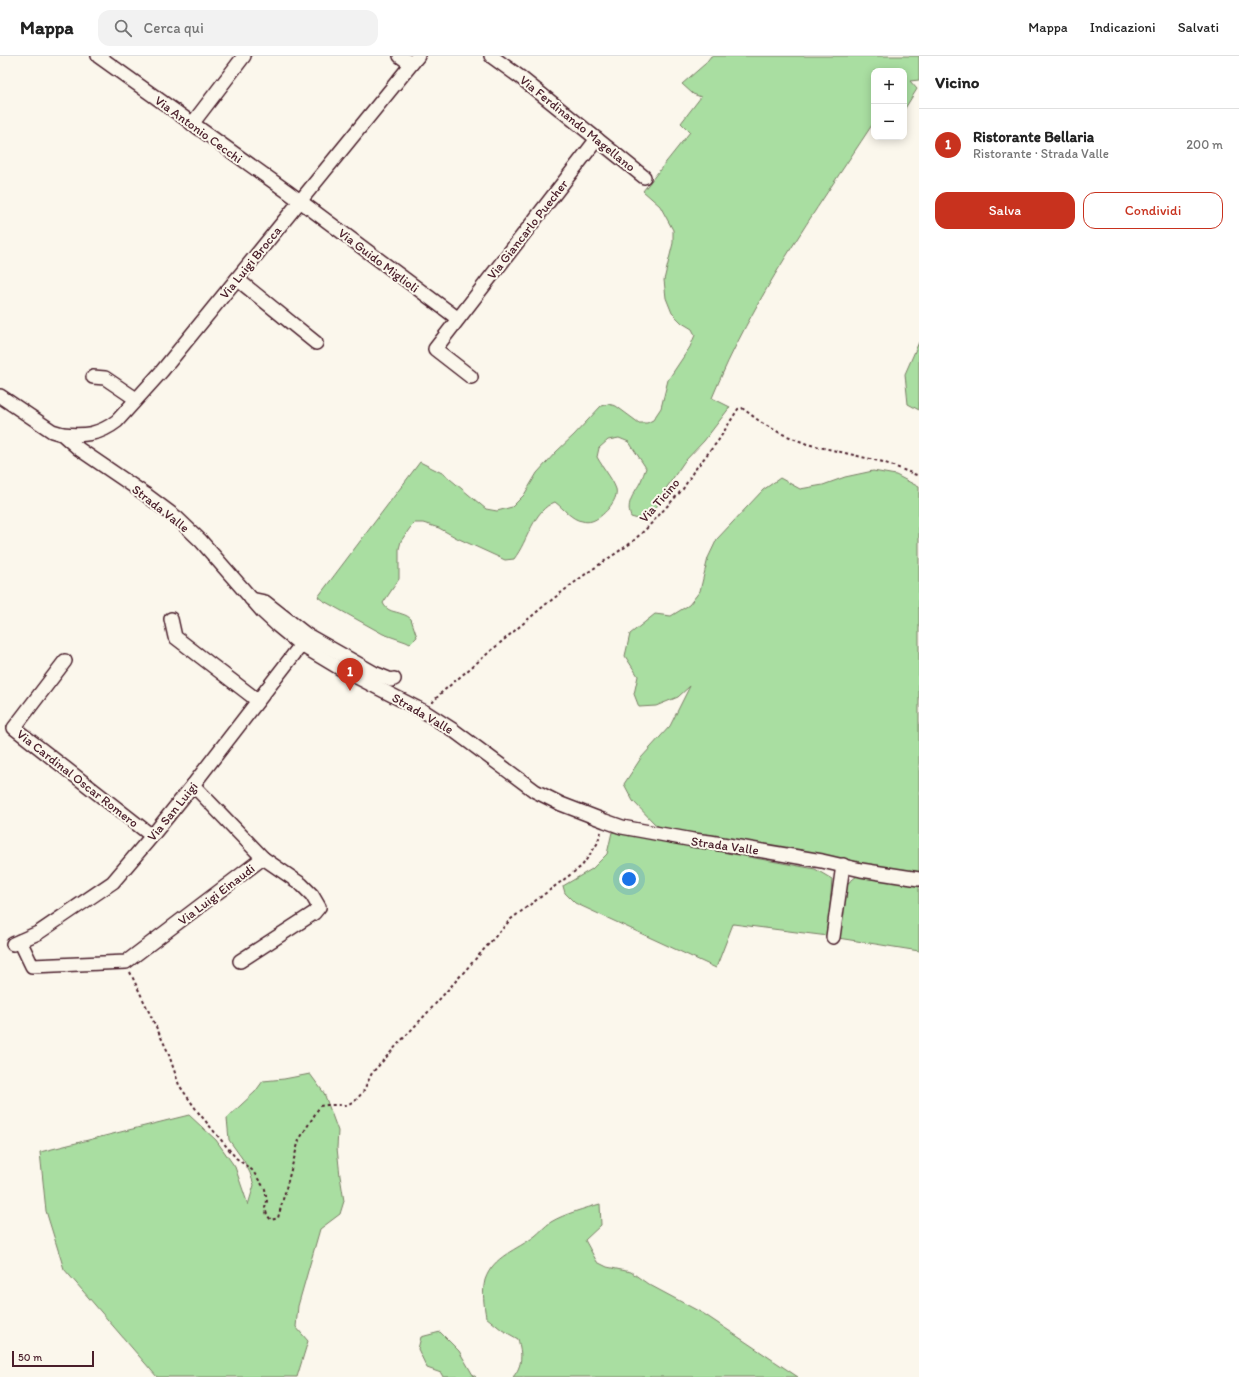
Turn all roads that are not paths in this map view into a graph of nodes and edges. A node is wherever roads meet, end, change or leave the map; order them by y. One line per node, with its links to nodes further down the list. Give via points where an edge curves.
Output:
1 (98, 56): 6 (street, Via Antonio Cecchi)
2 (244, 56): 6 (street)
3 (400, 56): 5 (street)
4 (491, 56): 7 (street, Via Ferdinando Magellano)
5 (415, 60): 9 (street, Via Luigi Brocca)
6 (192, 124): 9 (street, Via Antonio Cecchi)
7 (596, 139): 8 (street, Via Ferdinando Magellano); 11 (street, Via Giancarlo Puecher)
8 (644, 177)
9 (300, 201): 10 (street, Via Luigi Brocca); 11 (street, Via Guido Miglioli)
10 (237, 279): 12 (street); 16 (street, Via Luigi Brocca)
11 (457, 318): 14 (street, Via Giancarlo Puecher, via 435,349)
12 (316, 343)
13 (93, 377): 16 (street, via 105,378)
14 (471, 377)
15 (0, 396): 17 (street, Strada Valle, via 52,431)
16 (136, 399): 17 (street, Via Luigi Brocca, via 117,420 104,429 88,434)
17 (62, 434): 18 (street, Strada Valle, via 79,449 177,518 201,541)
18 (251, 598): 20 (street, Strada Valle, via 278,626); 22 (street, via 266,602 307,635 374,673)
19 (171, 619): 23 (street, via 175,637)
20 (301, 644): 23 (street, Via San Luigi); 27 (street, Strada Valle, via 341,669 425,712 535,791 605,822 647,832)
21 (66, 661): 25 (street, Via Cardinal Oscar Romero, via 14,728)
22 (394, 679)
23 (257, 700): 24 (street, Via San Luigi)
24 (193, 786): 25 (street, Via San Luigi); 26 (street, Via Luigi Einaudi)
25 (152, 836): 31 (street, Via San Luigi, via 113,882 38,933 16,943 32,966)
26 (263, 858): 30 (street, via 301,884 319,907 314,913); 31 (street, Via Luigi Einaudi)
27 (843, 865): 28 (street, Strada Valle); 29 (street)
28 (919, 879)
29 (833, 937)
30 (240, 961)
31 (126, 962)

